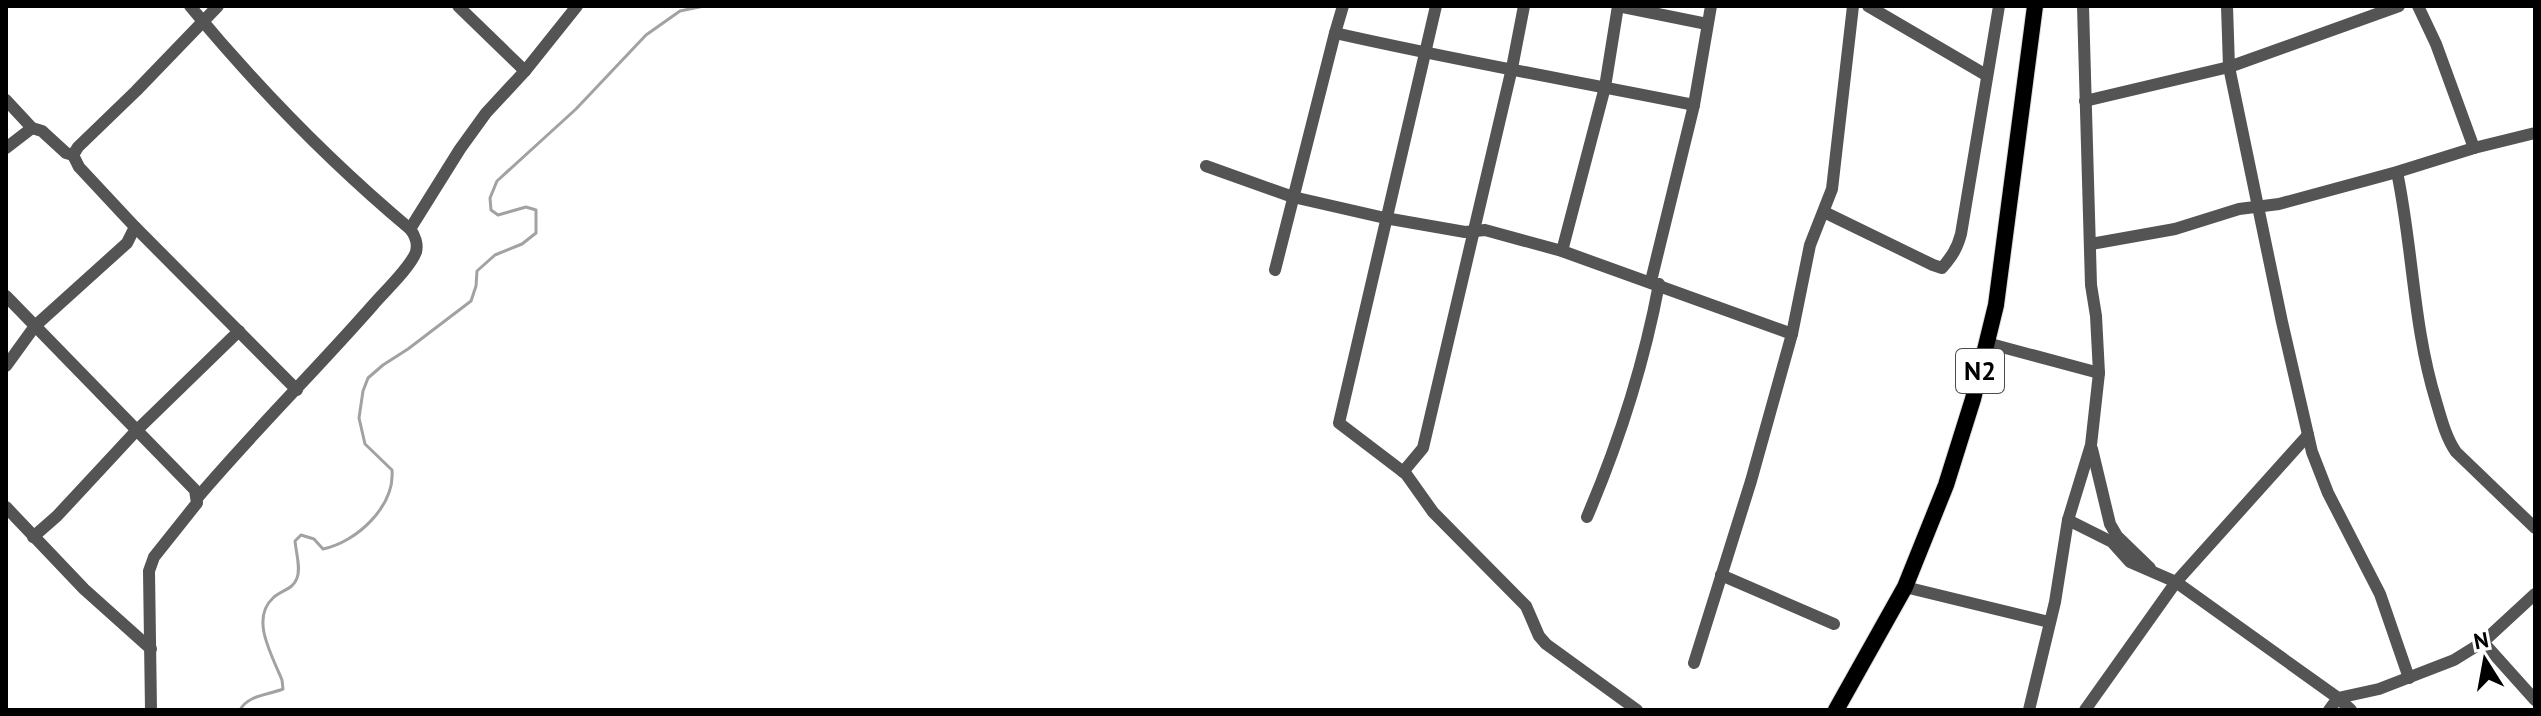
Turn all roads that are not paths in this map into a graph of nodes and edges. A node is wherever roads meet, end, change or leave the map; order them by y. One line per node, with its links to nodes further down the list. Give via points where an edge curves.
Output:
1 (190, 6): 17 (street)
2 (218, 6): 17 (street)
3 (458, 6): 23 (street)
4 (577, 6): 23 (street)
5 (1343, 6): 19 (street)
6 (1436, 6): 20 (street)
7 (1524, 6): 22 (street)
8 (1711, 6): 18 (street)
9 (1853, 6): 38 (street, via 1832,189)
10 (1868, 6): 24 (street)
11 (1999, 6): 24 (street)
12 (2035, 6): 51 (highway, N2)
13 (2083, 6): 27 (street)
14 (2227, 6): 21 (street)
15 (2399, 6): 21 (street)
16 (2418, 6): 32 (street)
17 (203, 22): 33 (street); 41 (street, via 286,114)
18 (1707, 24): 25 (street, via 1618,6); 28 (street)
19 (1335, 33): 20 (street); 36 (street)
20 (1424, 53): 22 (street); 39 (street)
21 (2229, 67): 27 (street); 37 (street)
22 (1512, 68): 25 (street); 42 (street)
23 (525, 71): 41 (street, via 486,113)
24 (1986, 75): 38 (street, via 1961,234 1957,250 1942,268)
25 (1605, 87): 28 (street); 44 (street)
26 (6, 100): 29 (street)
27 (2085, 101): 43 (street)
28 (1694, 105): 46 (street)
29 (32, 128): 31 (street); 33 (street)
30 (2535, 133): 32 (street)
31 (6, 148)
32 (2474, 148): 35 (street)
33 (73, 155): 40 (street)
34 (1206, 166): 36 (street)
35 (2397, 172): 37 (street); 63 (street, via 2423,352 2449,440)
36 (1293, 197): 39 (street); 45 (street)
37 (2257, 207): 43 (street); 56 (street)
38 (1824, 212): 50 (street, via 1810,245)
39 (1385, 218): 42 (street); 58 (street, via 1339,423)
40 (135, 227): 48 (street, via 127,243); 49 (street)
41 (410, 229): 54 (street, via 416,253)
42 (1473, 231): 44 (street); 58 (street, via 1423,448)
43 (2091, 244): 53 (street)
44 (1562, 251): 46 (street)
45 (1275, 270)
46 (1655, 282): 50 (street); 61 (street, via 1652,324 1626,414)
47 (6, 296): 48 (street)
48 (35, 326): 52 (street); 55 (street)
49 (239, 331): 54 (street); 55 (street)
50 (1792, 334): 66 (street)
51 (1987, 343): 53 (street); 68 (highway, N2, via 1946,485)
52 (6, 366)
53 (2099, 373): 57 (street)
54 (297, 390): 59 (street)
55 (136, 431): 59 (street); 64 (street)
56 (2308, 435): 67 (street); 75 (street, via 2328,493 2390,617)
57 (2091, 445): 62 (street); 65 (street)
58 (1403, 472): 79 (street, via 1433,512 1526,606 1546,644)
59 (198, 497): 73 (street, via 151,564)
60 (6, 507): 64 (street)
61 (1587, 517)
62 (2068, 520): 65 (street); 70 (street)
63 (2535, 528)
64 (33, 537): 73 (street)
65 (2114, 539): 67 (street, via 2153,572)
66 (1721, 575): 71 (street); 74 (street)
67 (2176, 582): 76 (street); 82 (street)
68 (1905, 587): 70 (street); 80 (highway, N2)
69 (2535, 594): 72 (street)
70 (2049, 622): 81 (street)
71 (1834, 624)
72 (2483, 642): 75 (street); 77 (street)
73 (151, 649): 78 (street)
74 (1694, 663)
75 (2409, 678): 76 (street)
76 (2338, 698): 83 (street); 84 (street)
77 (2535, 700)
78 (151, 710)
79 (1637, 710)
80 (1836, 710)
81 (2029, 710)
82 (2085, 710)
83 (2329, 710)
84 (2351, 710)

